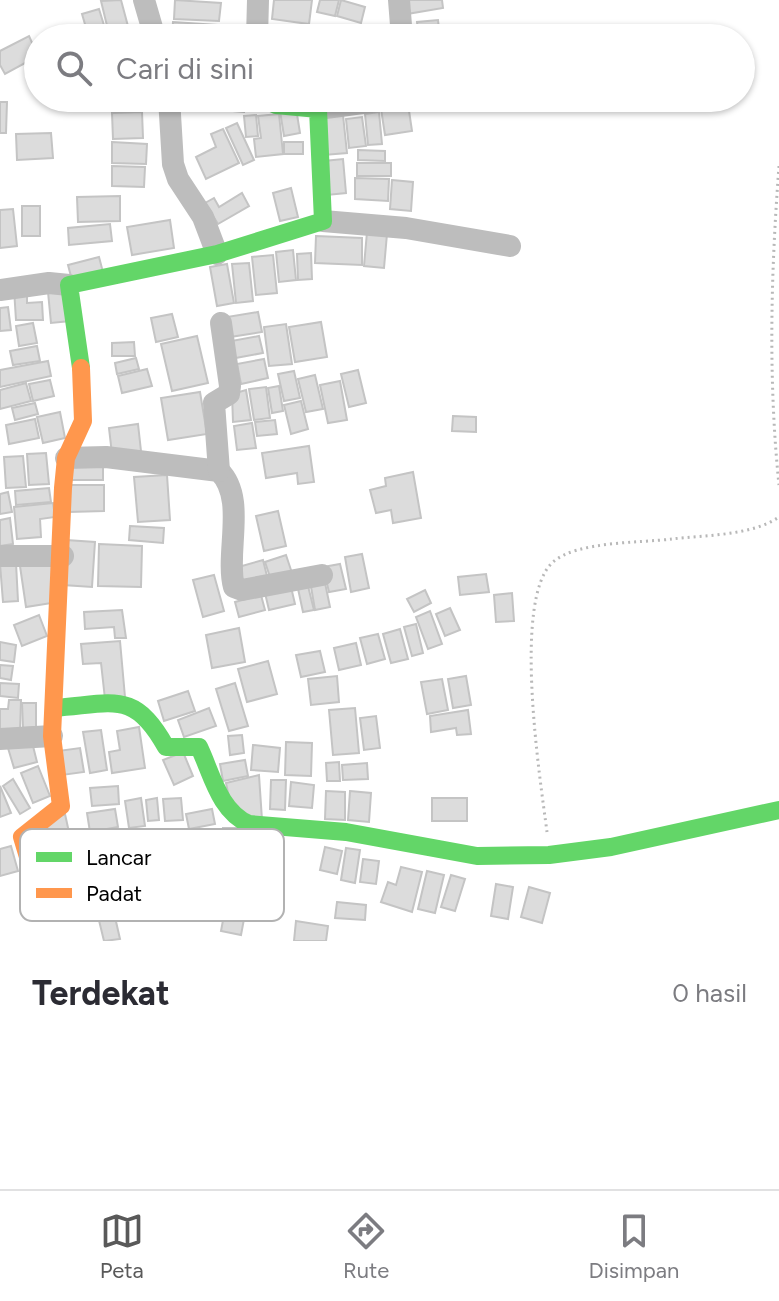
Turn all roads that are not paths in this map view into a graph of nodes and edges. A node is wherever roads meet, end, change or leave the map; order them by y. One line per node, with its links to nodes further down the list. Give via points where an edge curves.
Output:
1 (144, 0): 4 (street)
2 (258, 0): 5 (street)
3 (399, 0): 6 (street)
4 (151, 24)
5 (257, 24)
6 (401, 24)
7 (170, 112): 11 (street, via 173,164)
8 (318, 112): 9 (street)
9 (323, 221): 10 (street, via 406,228); 11 (street)
10 (510, 246)
11 (217, 254): 12 (street)
12 (69, 285): 13 (street); 15 (street, via 83,421)
13 (0, 290)
14 (221, 323): 16 (street, via 230,386 229,394 214,403)
15 (66, 458): 16 (street, via 106,457); 18 (street)
16 (219, 471): 19 (street, via 233,510 234,587 242,590)
17 (0, 556): 18 (street)
18 (63, 556): 20 (street)
19 (322, 575)
20 (54, 708): 21 (street); 23 (street, via 139,710 166,747 199,747 242,823 346,832 477,856 549,855 611,847)
21 (52, 736): 22 (street); 24 (street, via 61,806)
22 (0, 739)
23 (779, 810)
24 (32, 829)

